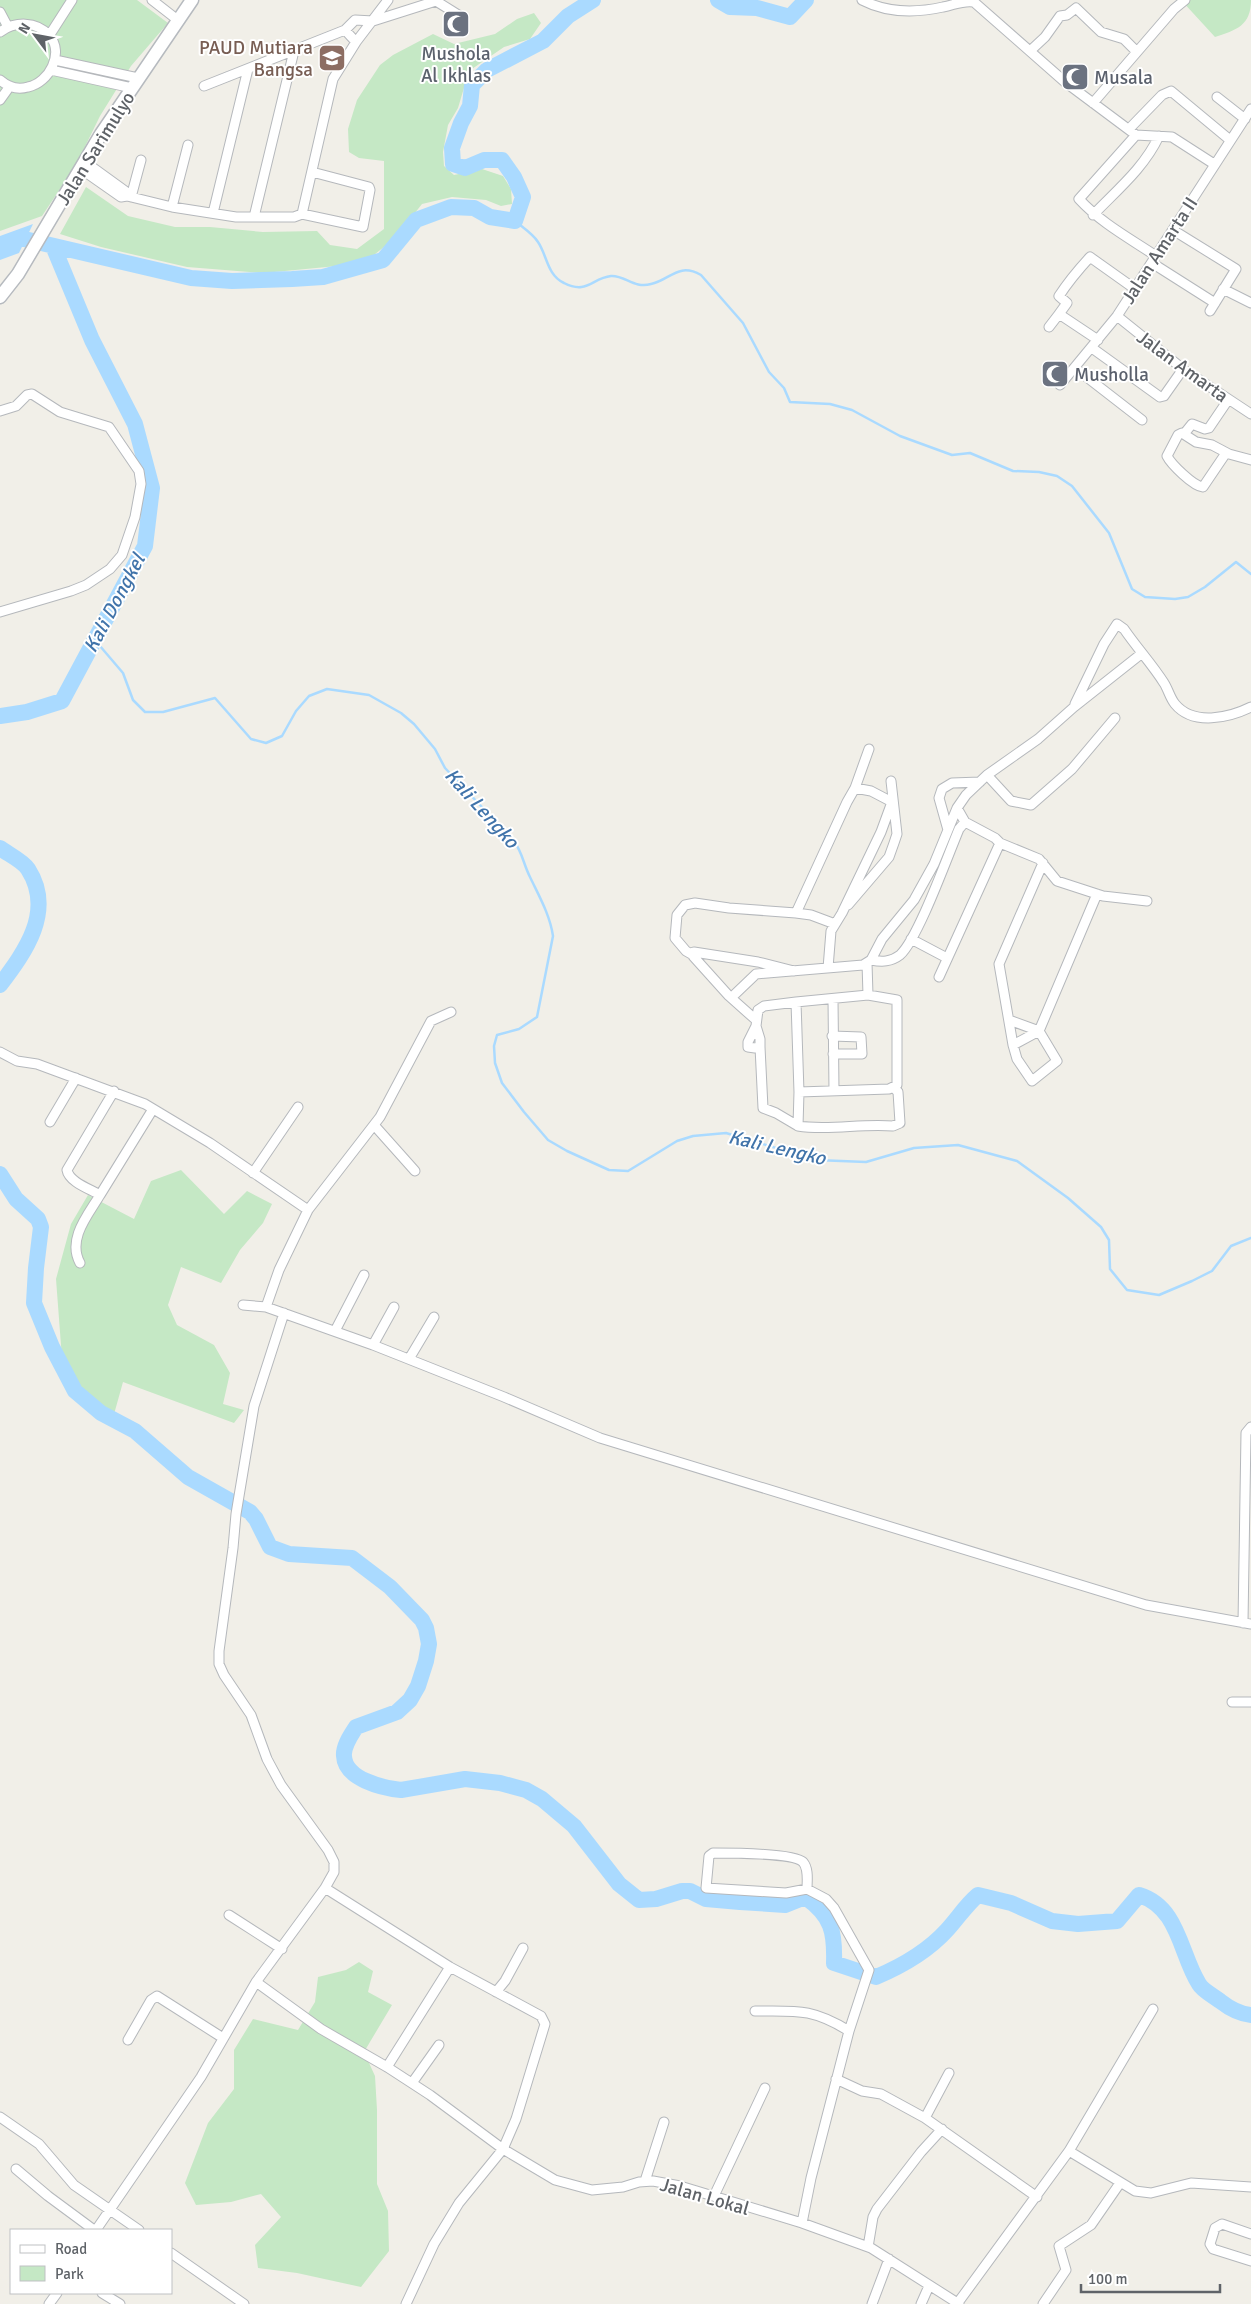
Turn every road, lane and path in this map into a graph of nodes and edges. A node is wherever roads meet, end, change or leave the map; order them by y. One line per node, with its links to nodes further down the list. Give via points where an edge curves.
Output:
1 (72, 0): 14 (street)
2 (152, 0): 10 (street)
3 (192, 0): 10 (street, Jalan Sarimulyo)
4 (388, 0): 11 (street)
5 (436, 0): 9 (street); 11 (street)
6 (862, 0): 17 (street, via 874,6 904,11 930,10 966,0 974,2)
7 (1186, 0): 18 (street, via 1174,9)
8 (0, 12): 12 (street)
9 (460, 16)
10 (179, 21): 23 (street, Jalan Sarimulyo)
11 (373, 21): 13 (street, via 355,20); 15 (street)
12 (4, 29): 14 (street, via 15,24 31,24)
13 (345, 30): 15 (street); 16 (street)
14 (49, 36): 19 (street)
15 (356, 42): 38 (street, via 333,79)
16 (294, 51): 20 (street); 44 (street)
17 (1030, 51): 18 (street, via 1060,16 1076,8 1101,32 1124,39); 28 (street)
18 (1137, 52): 28 (street)
19 (54, 60): 21 (street); 23 (street)
20 (248, 69): 25 (street); 41 (street)
21 (51, 70): 23 (street); 24 (street, via 36,86 21,89)
22 (0, 80): 24 (street)
23 (135, 83): 37 (street, Jalan Sarimulyo)
24 (10, 86): 27 (street)
25 (204, 86)
26 (1217, 97): 30 (street)
27 (0, 100)
28 (1093, 103): 31 (street)
29 (1251, 110): 30 (street, Jalan Amarta II)
30 (1245, 119): 33 (street, Jalan Amarta II)
31 (1132, 132): 32 (street); 33 (street, via 1162,95 1171,91); 43 (street, via 1079,198)
32 (1159, 136): 36 (street, via 1172,137); 43 (street, via 1139,168)
33 (1230, 140): 36 (street, Jalan Amarta II)
34 (188, 145): 40 (street)
35 (141, 160): 39 (street)
36 (1214, 164): 45 (street, Jalan Amarta II)
37 (83, 165): 39 (street, via 125,191); 49 (street, Jalan Sarimulyo, via 18,274)
38 (312, 172): 42 (street); 42 (street, via 369,187 364,225 361,228)
39 (126, 197): 40 (street)
40 (172, 207): 41 (street)
41 (213, 213): 44 (street)
42 (302, 214): 44 (street)
43 (1093, 215): 46 (street)
44 (254, 217)
45 (1172, 230): 46 (street, Jalan Amarta II); 48 (street, via 1239,265)
46 (1154, 260): 47 (street, Jalan Amarta II); 48 (street, via 1212,307)
47 (1135, 289): 51 (street, via 1090,257 1059,296 1067,303); 52 (street, Jalan Amarta II)
48 (1224, 289): 50 (street)
49 (0, 297)
50 (1251, 303)
51 (1060, 314): 53 (street); 54 (street)
52 (1117, 316): 54 (street, Jalan Amarta II); 57 (street, Jalan Amarta)
53 (1049, 327)
54 (1098, 340): 55 (street, Jalan Amarta II)
55 (1092, 348): 56 (street, Jalan Amarta II); 57 (street, via 1160,397)
56 (1075, 368): 58 (street, Jalan Amarta II); 62 (street)
57 (1183, 369): 59 (street, Jalan Amarta)
58 (1060, 386)
59 (1228, 400): 61 (street, Jalan Amarta); 63 (street, via 1210,426 1205,429 1192,424)
60 (0, 411): 66 (street, via 16,406 32,394 60,412 109,427 139,471 141,484 135,517 122,555 110,570 71,591)
61 (1251, 414)
62 (1142, 420)
63 (1184, 434): 64 (street, via 1196,442); 64 (street, via 1178,434 1167,456 1184,476 1198,486 1204,487)
64 (1226, 452): 65 (street)
65 (1251, 460)
66 (0, 612)
67 (1141, 654): 68 (street); 68 (street, via 1120,624 1114,624); 69 (street, via 1164,683 1175,704 1190,714 1205,718 1223,717)
68 (1074, 707): 72 (street, via 1038,739)
69 (1251, 707)
70 (1115, 718): 72 (street, via 1072,769 1030,805 1011,801)
71 (869, 749): 75 (street)
72 (987, 775): 74 (street)
73 (891, 780): 76 (street)
74 (980, 782): 77 (street); 79 (street, via 952,783 942,789 939,798)
75 (855, 788): 76 (street, via 871,791); 87 (street)
76 (892, 802): 86 (street); 86 (street, via 897,834 889,857)
77 (957, 808): 78 (street); 79 (street)
78 (965, 822): 80 (street); 83 (street)
79 (948, 830): 82 (street)
80 (1000, 843): 81 (street); 91 (street)
81 (1043, 863): 84 (street, via 1058,881); 103 (street, via 999,964)
82 (934, 864): 83 (street); 93 (street, via 914,900 882,939)
83 (942, 870): 89 (street)
84 (1097, 894): 85 (street); 105 (street)
85 (1146, 901)
86 (843, 910): 88 (street)
87 (796, 913): 88 (street); 90 (street, via 695,903 685,905 677,915 675,938)
88 (835, 924): 94 (street, via 831,931)
89 (911, 940): 91 (street); 93 (street, via 899,956 885,962)
90 (693, 954): 92 (street); 99 (street)
91 (947, 958): 97 (street)
92 (744, 960): 95 (street); 96 (street)
93 (869, 962): 94 (street); 98 (street)
94 (828, 968): 95 (street)
95 (794, 971): 96 (street)
96 (756, 974): 99 (street)
97 (939, 978)
98 (868, 995): 100 (street); 111 (street, via 897,1000 897,1085)
99 (729, 996): 104 (street)
100 (832, 999): 101 (street); 106 (street)
101 (796, 1002): 104 (street, via 764,1006 758,1010); 113 (street)
102 (451, 1012): 118 (street, via 431,1021)
103 (1009, 1020): 105 (street); 107 (street)
104 (756, 1023): 119 (street, via 760,1039 763,1108)
105 (1039, 1030): 107 (street); 107 (street, via 1057,1060 1032,1081 1017,1059)
106 (832, 1036): 109 (street); 109 (street, via 861,1037 862,1054)
107 (1013, 1044)
108 (0, 1052): 110 (street, via 17,1062 37,1064)
109 (833, 1054): 114 (street)
110 (76, 1078): 112 (street); 117 (street)
111 (894, 1088): 114 (street); 119 (street, via 898,1092 900,1109 900,1123 894,1126)
112 (114, 1091): 116 (street); 122 (street, via 67,1170 73,1179)
113 (799, 1092): 114 (street); 119 (street)
114 (834, 1092)
115 (298, 1107): 121 (street)
116 (153, 1109): 121 (street); 122 (street)
117 (50, 1122)
118 (374, 1125): 120 (street); 123 (street)
119 (798, 1126)
120 (415, 1171)
121 (253, 1173): 123 (street)
122 (100, 1195): 124 (street, via 78,1233 76,1245)
123 (308, 1210): 127 (street, via 279,1270)
124 (80, 1263)
125 (364, 1275): 131 (street)
126 (242, 1305): 127 (street)
127 (266, 1307): 129 (street)
128 (394, 1307): 132 (street)
129 (284, 1313): 131 (street); 138 (street, via 254,1406 239,1491 219,1664 251,1715 267,1759 281,1785 334,1862 334,1872)
130 (434, 1317): 133 (street)
131 (335, 1331): 132 (street)
132 (373, 1344): 133 (street)
133 (409, 1360): 135 (street, via 600,1438 1146,1605)
134 (1251, 1427): 135 (street, via 1246,1434)
135 (1247, 1624)
136 (1232, 1702): 137 (street)
137 (1251, 1702)
138 (325, 1888): 142 (street); 143 (street)
139 (807, 1889): 139 (street, via 786,1893 706,1888 709,1856 712,1853 756,1854 797,1859 806,1868); 148 (street, via 826,1899 834,1908 869,1970)
140 (229, 1915): 142 (street)
141 (523, 1948): 145 (street)
142 (282, 1949): 144 (street)
143 (450, 1967): 145 (street); 152 (street)
144 (256, 1982): 149 (street); 152 (street, Jalan Lokal, via 321,2029)
145 (496, 1992): 161 (street, via 541,2016 545,2024 516,2119)
146 (1153, 2009): 162 (street)
147 (755, 2011): 148 (street, via 807,2012)
148 (849, 2031): 154 (street)
149 (223, 2038): 150 (street, via 157,1996 151,2000); 169 (street, via 201,2077)
150 (128, 2040)
151 (439, 2045): 155 (street)
152 (386, 2067): 155 (street, Jalan Lokal)
153 (948, 2072): 158 (street)
154 (836, 2079): 158 (street, via 862,2091 881,2094); 170 (street)
155 (412, 2083): 161 (street, Jalan Lokal)
156 (765, 2088): 167 (street)
157 (0, 2117): 169 (street, via 39,2144 74,2185)
158 (925, 2118): 160 (street)
159 (664, 2122): 164 (street)
160 (942, 2129): 168 (street); 175 (street, via 877,2209)
161 (503, 2149): 164 (street, Jalan Lokal, via 555,2180 592,2190); 183 (street, via 460,2203 439,2236)
162 (1069, 2151): 165 (street); 168 (street)
163 (16, 2169): 171 (street)
164 (645, 2181): 167 (street, Jalan Lokal, via 653,2180)
165 (1120, 2182): 166 (street, via 1144,2193 1191,2184); 187 (street, via 1091,2225 1059,2246 1066,2270)
166 (1251, 2187)
167 (714, 2196): 170 (street, Jalan Lokal)
168 (1037, 2197): 186 (street)
169 (109, 2210): 172 (street); 173 (street)
170 (802, 2223): 175 (street, Jalan Lokal)
171 (94, 2229)
172 (96, 2229)
173 (138, 2229)
174 (1251, 2234): 178 (street, via 1222,2224 1216,2228 1210,2244 1213,2249)
175 (868, 2247): 177 (street, Jalan Lokal)
176 (172, 2254): 182 (street)
177 (889, 2259): 179 (street, Jalan Lokal); 184 (street)
178 (1251, 2262)
179 (929, 2286): 185 (street); 186 (street, Jalan Lokal)
180 (104, 2294): 181 (street)
181 (120, 2304)
182 (244, 2304)
183 (406, 2304)
184 (872, 2304)
185 (920, 2304)
186 (957, 2304)
187 (1043, 2304)

